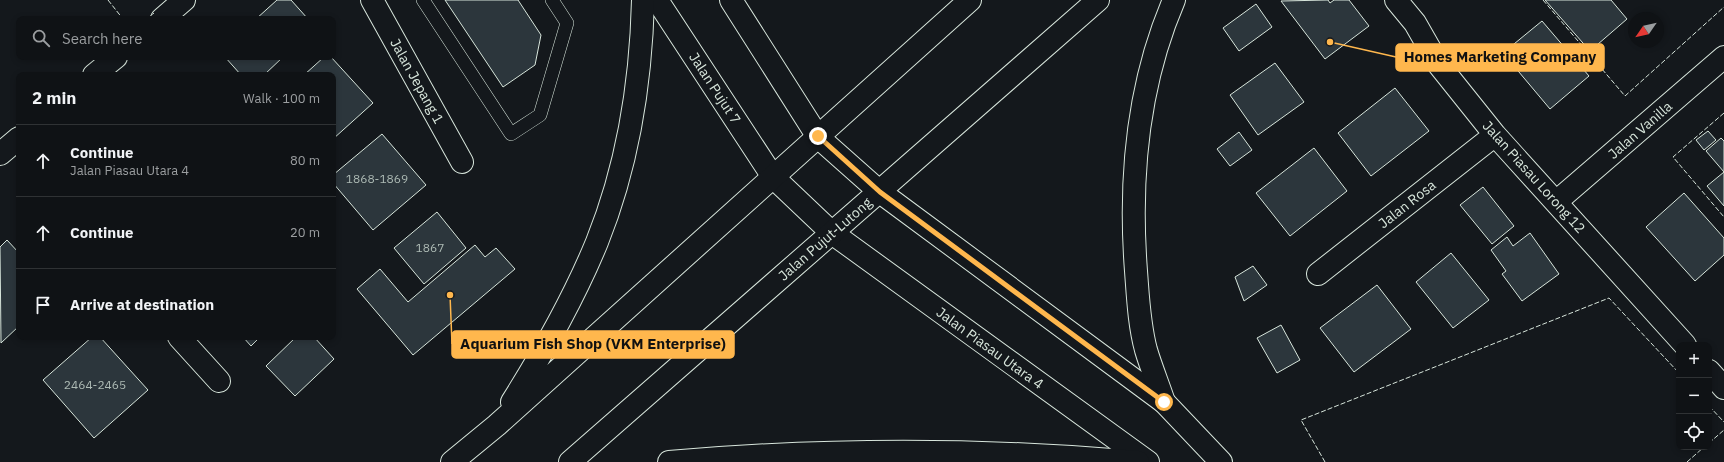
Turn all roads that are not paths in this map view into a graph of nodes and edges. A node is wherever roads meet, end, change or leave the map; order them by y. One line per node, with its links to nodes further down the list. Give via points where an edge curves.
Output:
1 (184, 0): 12 (main road)
2 (372, 0): 18 (main road, Jalan Jepang 1)
3 (423, 0): 4 (lane, via 511,134 540,115 568,23)
4 (552, 0)
5 (643, 0): 30 (main road, via 639,72 633,116 624,158 605,221 580,282 560,321 523,385)
6 (657, 0): 19 (main road, Jalan Pujut 7)
7 (731, 0): 17 (main road)
8 (970, 0): 17 (main road)
9 (1098, 0): 20 (main road, Jalan Pujut-Lutong)
10 (1174, 0): 29 (main road, via 1161,30 1150,74 1136,148 1133,193 1139,309 1146,350)
11 (1396, 0): 16 (main road, Jalan Piasau Lorong 12, via 1415,23 1439,65)
12 (165, 16)
13 (1724, 57): 21 (main road, Jalan Vanilla)
14 (112, 60): 15 (main road)
15 (98, 72)
16 (1495, 135): 21 (main road, Jalan Piasau Lorong 12); 23 (main road, Jalan Rosa)
17 (818, 136): 19 (main road); 20 (main road)
18 (462, 162)
19 (773, 177): 22 (main road, Jalan Pujut 7); 30 (main road)
20 (880, 192): 22 (main road, Jalan Pujut-Lutong); 29 (main road)
21 (1556, 202): 25 (main road, Jalan Piasau Lorong 12)
22 (832, 233): 32 (main road, Jalan Pujut-Lutong); 35 (main road, Jalan Piasau Utara 4)
23 (1318, 274)
24 (182, 340): 27 (main road)
25 (1682, 342)
26 (1712, 374): 28 (main road)
27 (219, 381)
28 (1724, 388)
29 (1164, 402): 36 (main road)
30 (496, 425): 31 (main road)
31 (452, 462)
32 (570, 462)
33 (669, 462): 34 (main road, via 747,455 903,450 986,451)
34 (1138, 462)
35 (1148, 462)
36 (1221, 462)

